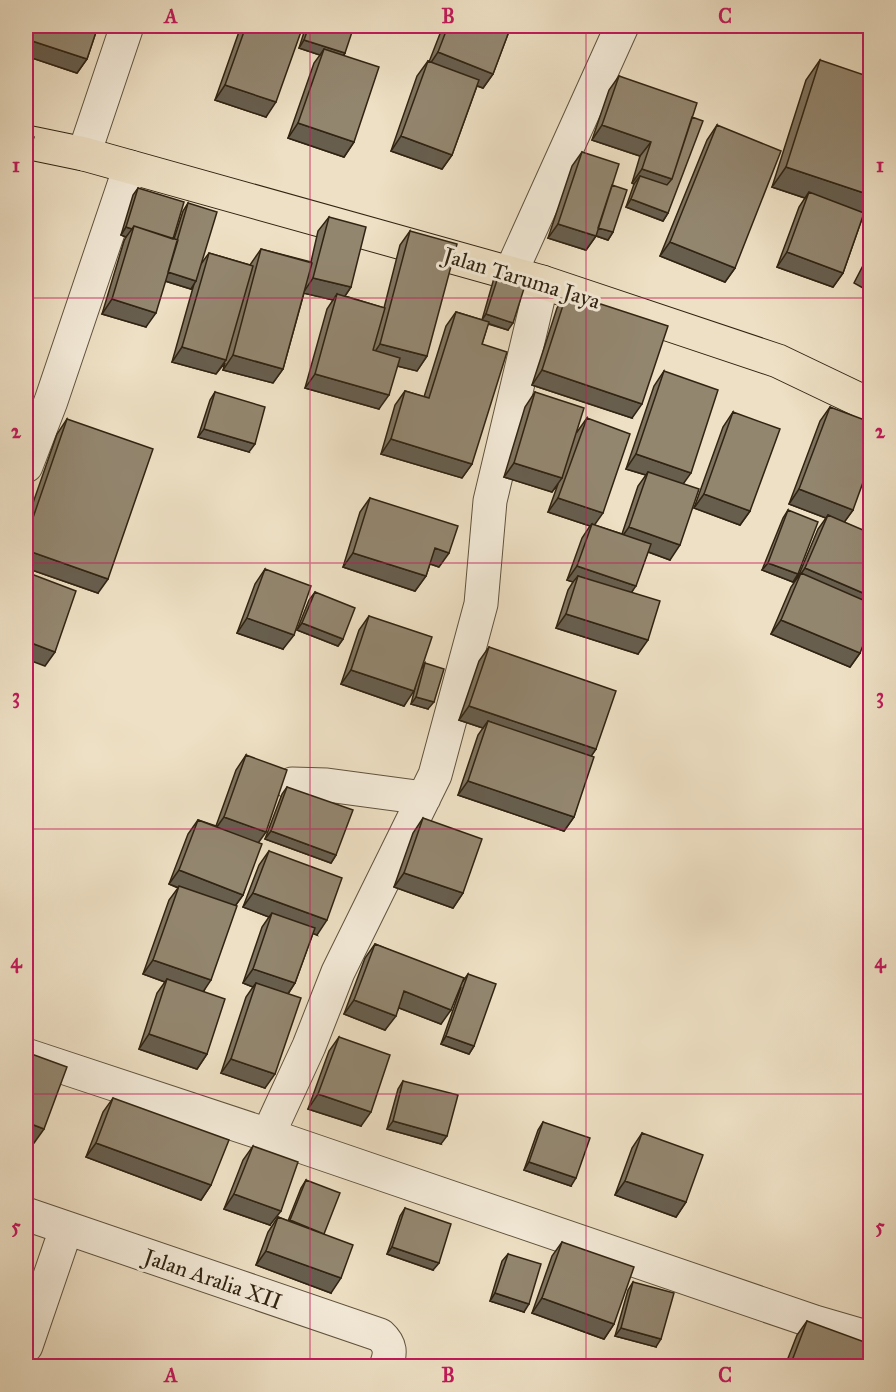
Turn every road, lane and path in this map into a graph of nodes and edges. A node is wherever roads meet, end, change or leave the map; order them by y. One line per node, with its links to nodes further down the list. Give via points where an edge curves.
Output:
1 (127, 26): 4 (street)
2 (622, 26): 6 (street)
3 (26, 142): 4 (main road, Jalan Taruma Jaya)
4 (84, 154): 5 (main road, Jalan Taruma Jaya)
5 (130, 167): 6 (main road, Jalan Taruma Jaya); 9 (street)
6 (511, 272): 7 (main road, Jalan Taruma Jaya)
7 (542, 282): 8 (main road, Jalan Taruma Jaya, via 778,361); 11 (street, via 490,501 481,604 435,775)
8 (870, 405)
9 (26, 466)
10 (292, 784): 11 (street)
11 (424, 798): 13 (street, via 338,972)
12 (26, 1055): 13 (street)
13 (268, 1135): 16 (street)
14 (26, 1214): 15 (street, Jalan Aralia XII)
15 (66, 1229): 17 (street); 18 (street, Jalan Aralia XII, via 380,1335 386,1340)
16 (870, 1338)
17 (26, 1346)
18 (389, 1360)

